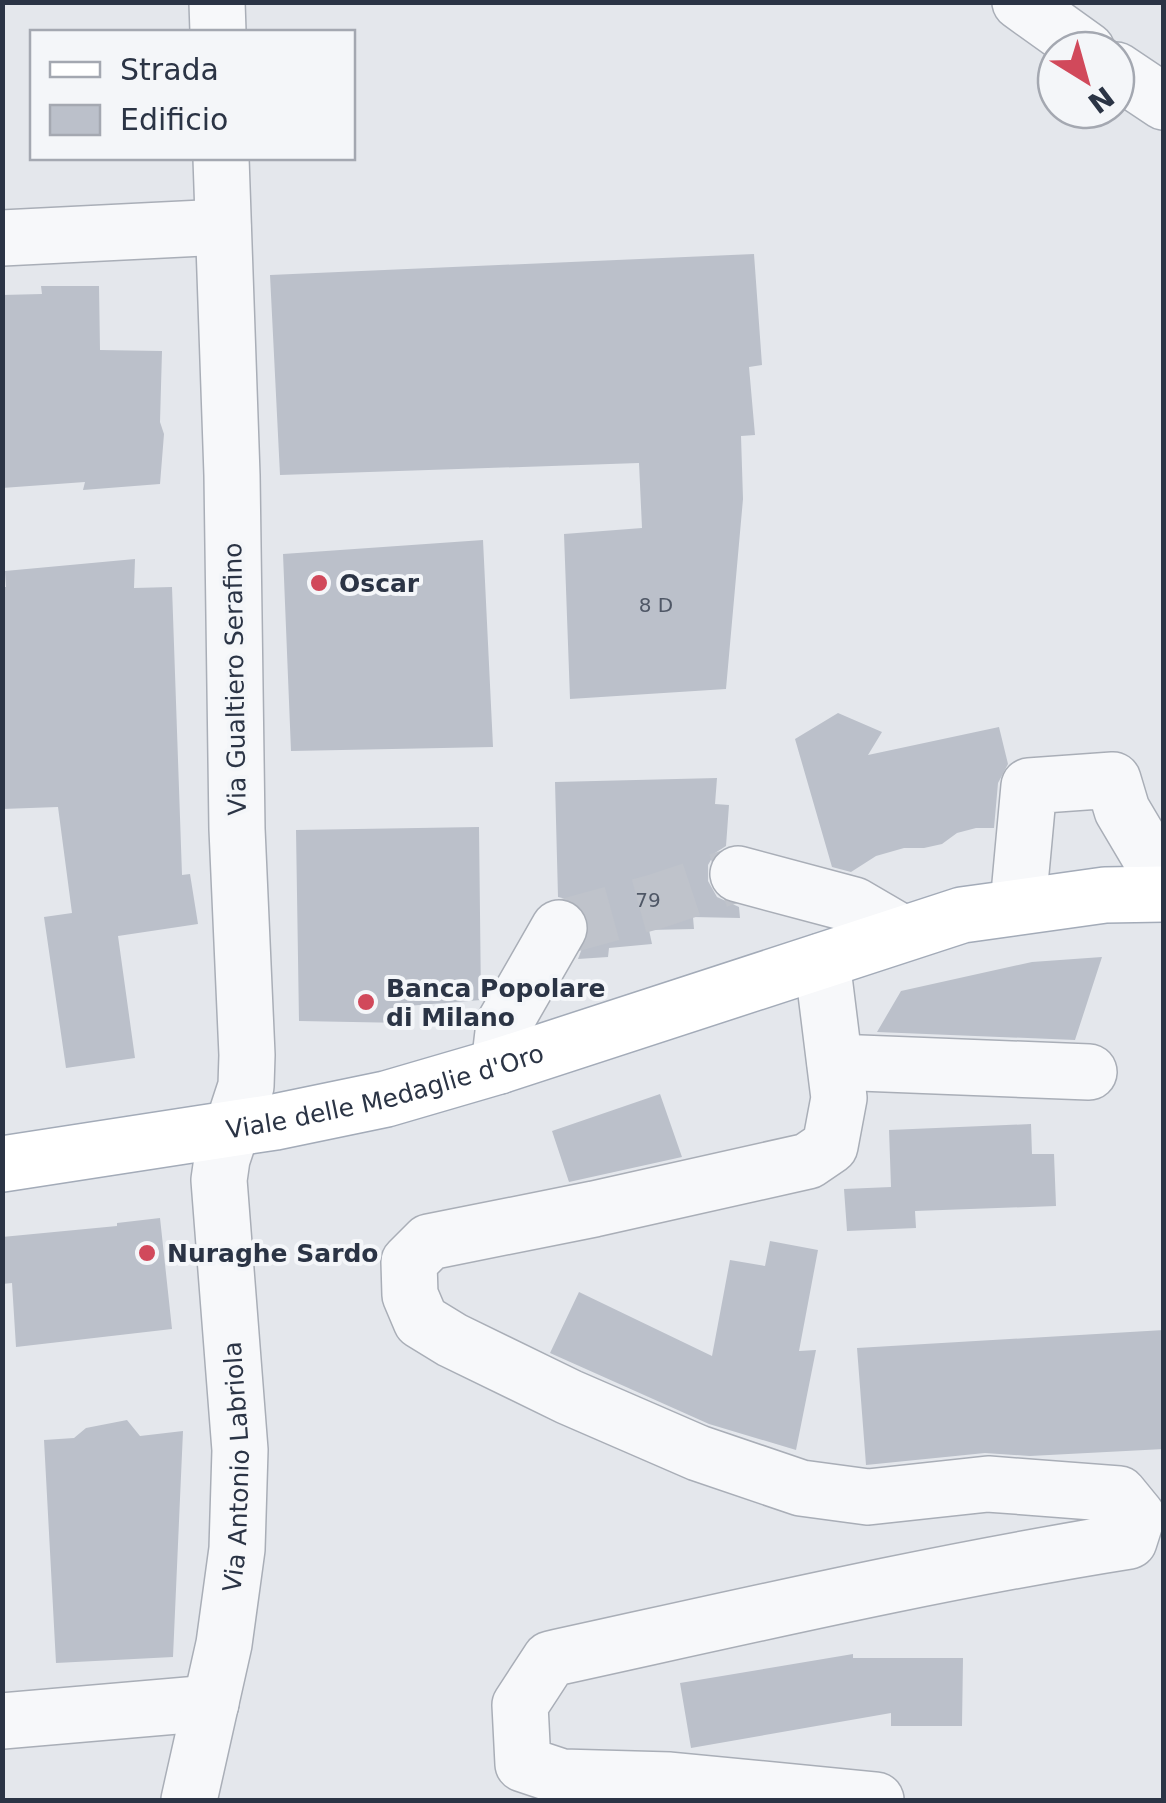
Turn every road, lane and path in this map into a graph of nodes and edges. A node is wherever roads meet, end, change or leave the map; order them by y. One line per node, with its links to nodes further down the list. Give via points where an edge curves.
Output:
1 (217, 2): 3 (street)
2 (1020, 2): 4 (street)
3 (218, 30)
4 (1059, 30)
5 (1136, 83): 6 (street)
6 (1164, 102)
7 (220, 160): 8 (street, Via Gualtiero Serafino)
8 (222, 226): 9 (street); 20 (street, Via Gualtiero Serafino, via 247,1055 246,1086)
9 (2, 238)
10 (738, 874): 15 (street, via 854,904)
11 (1164, 881): 13 (street, via 1122,810 1113,780 1029,786)
12 (1164, 894): 13 (main road, Viale delle Medaglie d'Oro)
13 (1018, 905): 15 (main road, Viale delle Medaglie d'Oro)
14 (559, 928): 18 (street, via 504,1024)
15 (902, 933): 16 (main road, Viale delle Medaglie d'Oro)
16 (822, 961): 17 (street); 18 (main road, Viale delle Medaglie d'Oro)
17 (834, 1062): 19 (street); 25 (street, via 839,1098 830,1146 808,1161 429,1242 409,1262 410,1296 421,1322 485,1356 698,1452 801,1488 868,1497 988,1484 1119,1494 1137,1516 1129,1541 920,1578 550,1659 520,1705 523,1764 562,1777)
18 (499, 1066): 20 (main road, Viale delle Medaglie d'Oro, via 350,1108)
19 (1089, 1072)
20 (231, 1130): 21 (main road, Viale delle Medaglie d'Oro); 22 (street, Via Antonio Labriola, via 220,1180 240,1434 237,1549)
21 (2, 1164)
22 (210, 1703): 23 (street); 24 (street, Via Antonio Labriola)
23 (2, 1721)
24 (189, 1800)
25 (876, 1800)

